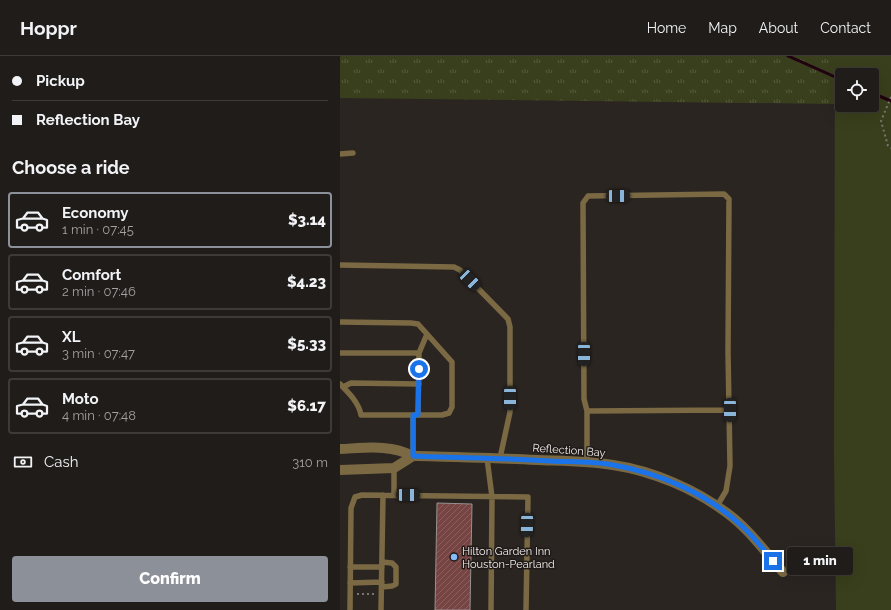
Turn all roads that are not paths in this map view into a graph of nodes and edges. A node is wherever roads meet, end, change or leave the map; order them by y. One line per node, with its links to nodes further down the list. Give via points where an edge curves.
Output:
1 (340, 154): 2 (lane)
2 (353, 154)
3 (340, 265): 16 (lane, via 454,267 460,270 508,319 510,412)
4 (340, 322): 5 (lane, via 411,323 418,324)
5 (426, 334): 7 (lane); 12 (lane, via 452,362 452,407 448,413 442,415)
6 (340, 353): 7 (lane)
7 (419, 354): 8 (lane)
8 (419, 384): 9 (lane, via 351,383); 12 (lane)
9 (341, 386): 12 (lane, via 354,400 361,415)
10 (730, 410): 11 (lane); 11 (lane, via 729,200 724,194 588,196 583,203 584,399); 23 (lane, via 730,466 726,491)
11 (587, 411): 17 (lane)
12 (415, 415): 14 (lane)
13 (340, 449): 14 (street, Reflection Bay, via 389,448)
14 (413, 456): 15 (street, Reflection Bay); 18 (street)
15 (487, 458): 16 (street, Reflection Bay); 22 (lane)
16 (500, 458): 17 (street, Reflection Bay)
17 (587, 463): 23 (street, Reflection Bay, via 612,465 662,478)
18 (394, 468): 19 (street); 21 (lane)
19 (340, 470)
20 (382, 495): 21 (lane); 24 (lane); 25 (lane, via 362,495 355,497 353,501)
21 (394, 495): 22 (lane)
22 (492, 497): 31 (lane); 32 (lane, via 528,497)
23 (717, 506): 26 (street, Reflection Bay, via 744,528)
24 (382, 564): 25 (lane); 28 (lane); 28 (lane, via 392,563 396,567 396,584)
25 (350, 567): 27 (lane)
26 (783, 572)
27 (350, 582): 28 (lane); 29 (lane)
28 (382, 584): 30 (lane)
29 (350, 610)
30 (381, 610)
31 (492, 610)
32 (526, 610)

